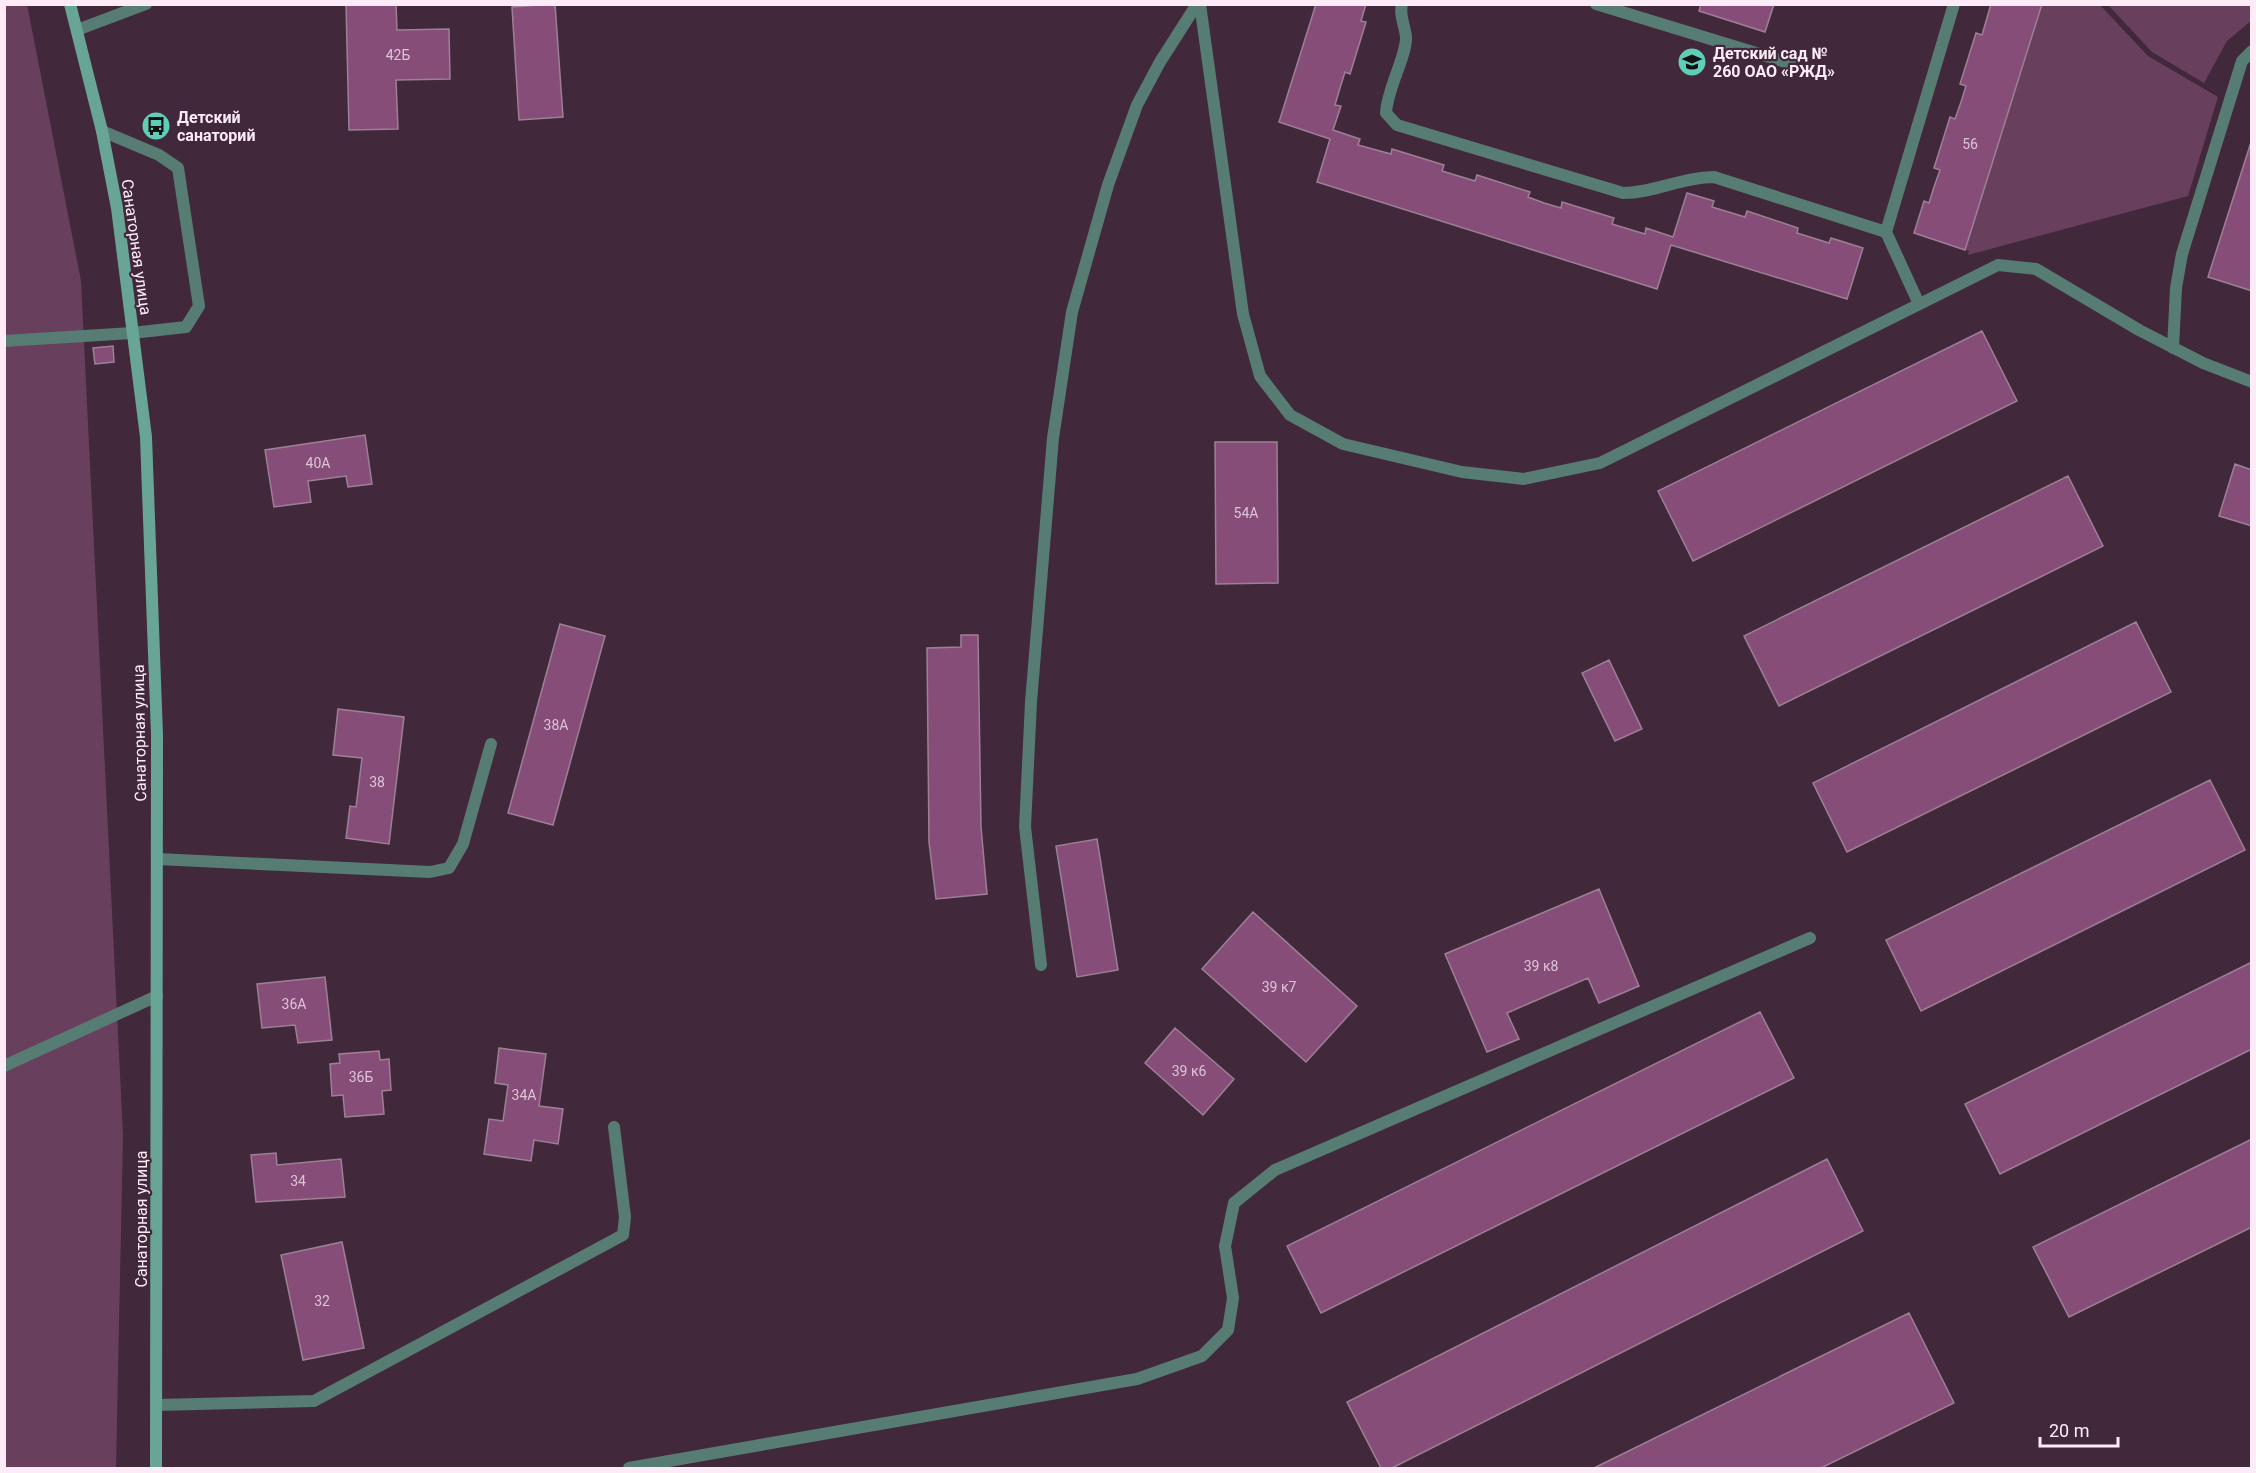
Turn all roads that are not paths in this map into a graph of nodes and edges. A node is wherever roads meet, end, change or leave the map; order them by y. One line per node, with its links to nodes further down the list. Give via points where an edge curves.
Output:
1 (70, 4): 7 (main road, Санаторная улица)
2 (146, 4): 7 (street)
3 (1199, 4): 12 (street, via 1244,314 1260,376 1290,415 1343,444 1462,472 1524,479 1600,464); 20 (street, via 1137,105 1108,186 1072,312 1053,438 1026,804 1025,827)
4 (1402, 4): 11 (street, via 1406,38 1386,113 1397,124 1623,194 1641,193 1696,177 1714,177)
5 (1596, 4): 9 (street)
6 (1954, 4): 11 (street)
7 (77, 30): 10 (main road, Санаторная улица)
8 (2252, 51): 15 (street, via 2242,61 2182,254)
9 (1792, 64)
10 (102, 131): 13 (main road, Санаторная улица, via 117,208); 13 (street, via 159,155 178,168 199,306 186,327)
11 (1886, 232): 12 (street)
12 (1919, 304): 15 (street, via 1998,265 2016,265 2036,269)
13 (132, 333): 14 (street); 18 (main road, Санаторная улица, via 146,437 157,735)
14 (4, 341)
15 (2173, 348): 16 (street)
16 (2252, 382)
17 (491, 744): 18 (street, via 463,844 449,867 430,872)
18 (157, 859): 21 (main road, Санаторная улица)
19 (1810, 938): 25 (street, via 1275,1170 1234,1203 1225,1246 1233,1298 1228,1330 1202,1356 1137,1379)
20 (1041, 965)
21 (157, 996): 22 (street); 24 (main road, Санаторная улица)
22 (4, 1066)
23 (614, 1127): 24 (street, via 625,1217 623,1235 314,1401)
24 (158, 1406): 26 (main road, Санаторная улица)
25 (658, 1466): 27 (street)
26 (156, 1468)
27 (629, 1468)

